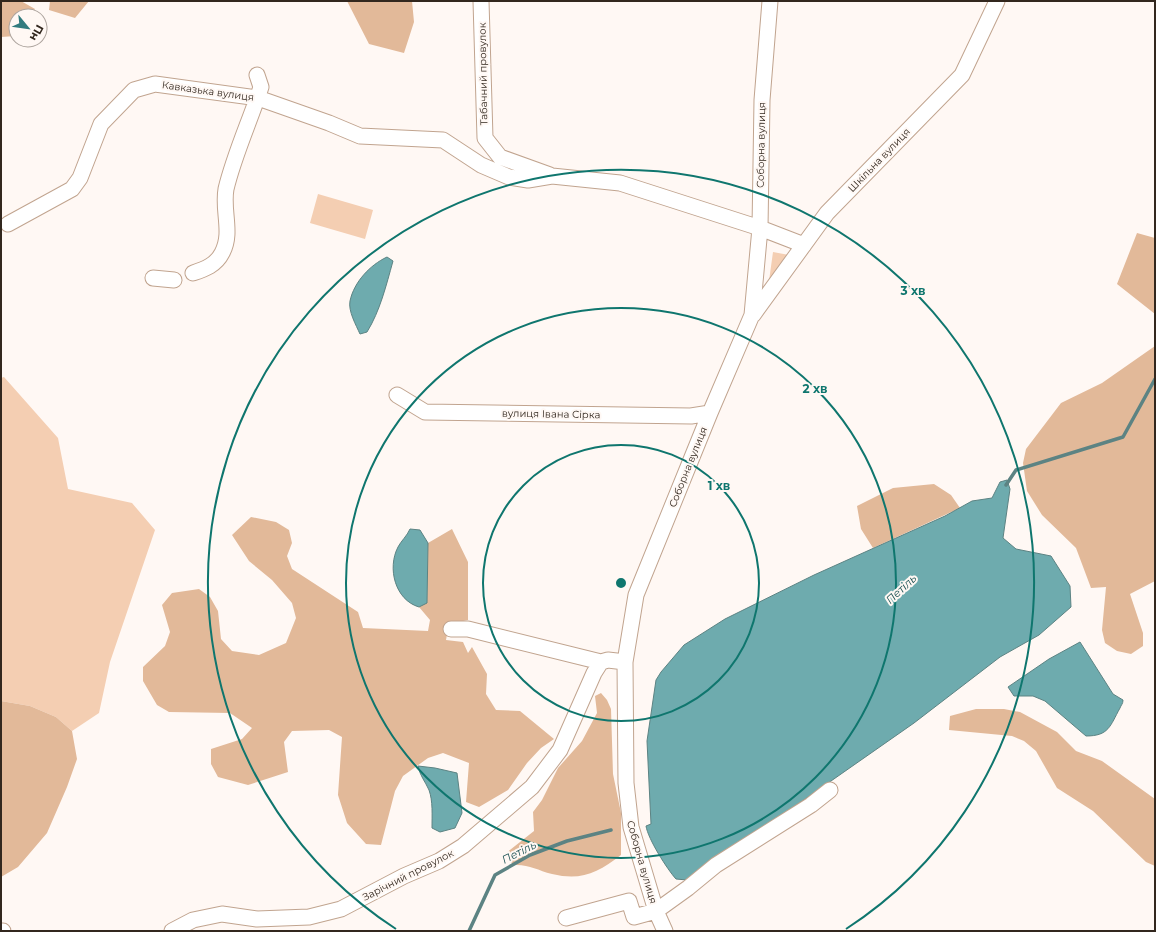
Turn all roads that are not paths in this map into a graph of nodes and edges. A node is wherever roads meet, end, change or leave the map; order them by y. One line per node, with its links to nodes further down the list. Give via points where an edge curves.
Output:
1 (481, 1): 6 (street, Табачний провулок, via 485,138 500,157)
2 (770, 1): 8 (street, Соборна вулиця, via 762,100)
3 (997, 1): 9 (street, Шкільна вулиця, via 962,75 827,214)
4 (257, 75): 5 (street, via 261,87)
5 (258, 98): 6 (street, Кавказька вулиця, via 360,136 443,140 481,165 509,177 528,180); 7 (street, Кавказька вулиця, via 155,84 134,90 101,124 82,173 72,189); 10 (street, via 226,190 224,209 228,237 222,253 209,268)
6 (552, 176): 8 (street, via 620,183)
7 (8, 224)
8 (760, 228): 9 (street); 13 (street, Соборна вулиця)
9 (804, 245): 13 (street, Шкільна вулиця)
10 (193, 273)
11 (153, 278): 12 (street)
12 (174, 280)
13 (752, 315): 15 (street, Соборна вулиця)
14 (397, 394): 15 (street, вулиця Івана Сірка, via 425,412 691,416)
15 (710, 413): 18 (street, Соборна вулиця, via 636,595)
16 (451, 629): 17 (street, via 468,629)
17 (601, 662): 18 (street); 22 (street, Зарічний провулок, via 560,750 536,782 464,846 341,909 309,916 257,919 222,914 193,920)
18 (625, 662): 20 (street, Соборна вулиця, via 626,783 631,827)
19 (830, 790): 20 (street, via 811,805 716,865)
20 (656, 910): 21 (street, via 634,917 629,901); 23 (street, Соборна вулиця)
21 (566, 918)
22 (172, 931)
23 (665, 931)

